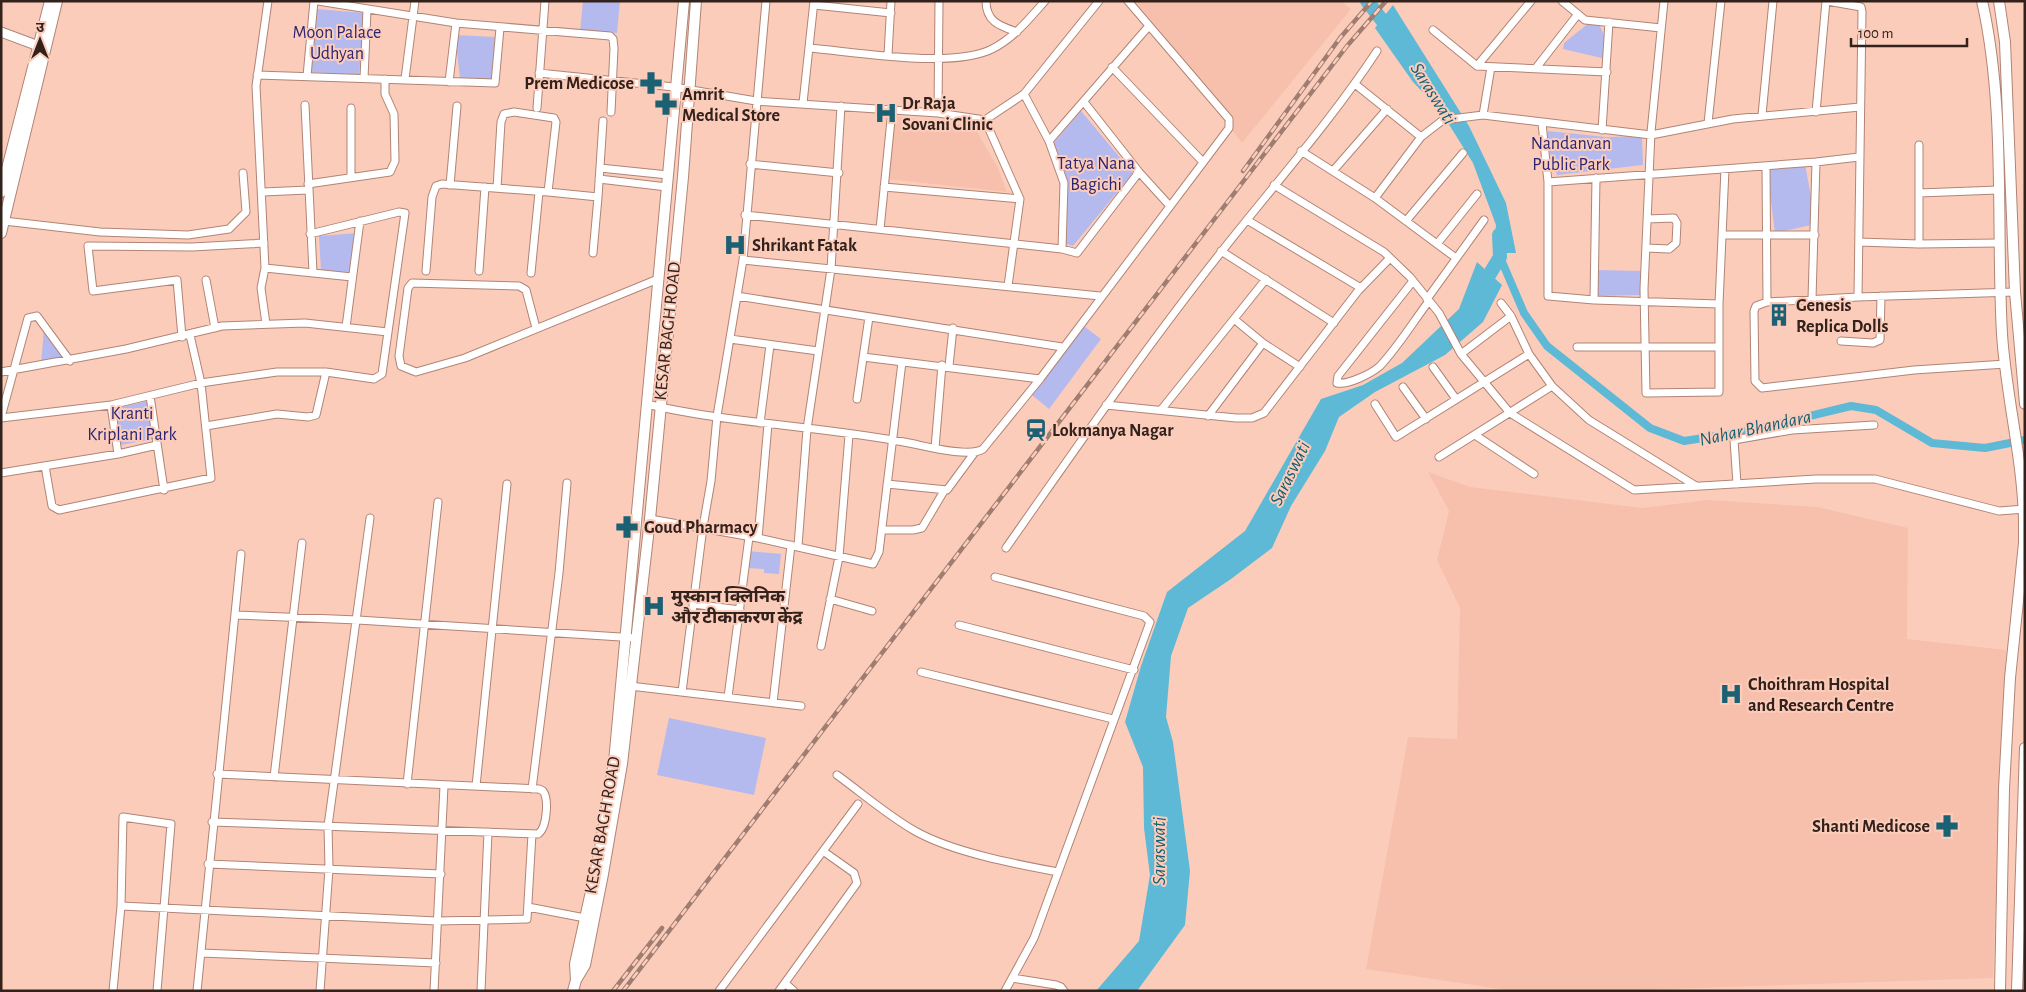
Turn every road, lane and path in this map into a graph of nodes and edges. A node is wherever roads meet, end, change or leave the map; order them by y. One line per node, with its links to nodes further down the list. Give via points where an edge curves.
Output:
1 (50, 1): 38 (main road)
2 (57, 1): 38 (main road)
3 (268, 1): 49 (street)
4 (316, 1): 25 (street); 50 (street)
5 (414, 1): 28 (street)
6 (545, 1): 34 (street)
7 (684, 1): 57 (main road, KESAR BAGH ROAD)
8 (696, 1): 58 (main road, KESAR BAGH ROAD)
9 (766, 1): 60 (street)
10 (892, 1): 26 (street)
11 (939, 1): 42 (street)
12 (986, 1): 37 (street, via 986,12 992,21)
13 (1045, 1): 37 (street)
14 (1099, 1): 59 (street)
15 (1128, 1): 31 (street)
16 (1531, 1): 43 (street)
17 (1562, 1): 27 (street)
18 (1664, 1): 33 (street)
19 (1720, 1): 79 (street)
20 (1773, 1): 74 (street)
21 (1826, 1): 66 (street, via 1861,7); 72 (street)
22 (1982, 1): 111 (main road, via 1990,40)
23 (814, 3): 26 (street); 39 (street)
24 (2001, 3): 165 (main road)
25 (367, 10): 28 (street); 51 (street)
26 (891, 13): 41 (street)
27 (1578, 14): 29 (street, via 1585,20); 46 (street)
28 (412, 16): 30 (street); 53 (street)
29 (1610, 22): 33 (street); 47 (street)
30 (456, 23): 32 (street); 55 (street)
31 (1148, 27): 45 (street); 88 (street, via 1229,118 1226,134)
32 (500, 28): 34 (street); 55 (street, via 495,83)
33 (1661, 28): 81 (street)
34 (542, 30): 48 (street); 54 (street, via 610,36 614,43)
35 (1433, 30): 43 (street)
36 (1, 32): 38 (street)
37 (1017, 32): 42 (street, via 991,50 971,57)
38 (42, 48): 112 (main road); 128 (main road)
39 (810, 48): 41 (street); 62 (street)
40 (1377, 51): 56 (street)
41 (888, 55): 42 (street)
42 (937, 59): 73 (street)
43 (1477, 66): 44 (street)
44 (1490, 67): 46 (street); 75 (street)
45 (1112, 68): 61 (street); 88 (street)
46 (1536, 68): 47 (street)
47 (1607, 72): 80 (street)
48 (539, 73): 54 (street); 68 (street)
49 (257, 75): 50 (street); 113 (street, via 256,106)
50 (307, 76): 51 (street)
51 (364, 78): 52 (street)
52 (385, 79): 53 (street); 100 (street, via 385,94 394,114 393,167 390,172)
53 (405, 79): 55 (street)
54 (613, 80): 57 (street); 71 (street)
55 (449, 82)
56 (1355, 84): 69 (street); 85 (street)
57 (674, 87): 58 (street); 98 (main road, KESAR BAGH ROAD)
58 (688, 90): 60 (street); 223 (main road, KESAR BAGH ROAD)
59 (1024, 94): 76 (street); 83 (street)
60 (756, 101): 62 (street); 90 (street)
61 (1084, 102): 83 (street); 95 (street)
62 (804, 103): 65 (street)
63 (305, 105): 106 (street)
64 (457, 106): 104 (street)
65 (841, 106): 70 (street); 97 (street)
66 (1860, 107): 72 (street); 87 (street)
67 (351, 108): 100 (street)
68 (537, 108)
69 (1387, 109): 82 (street); 94 (street)
70 (892, 110): 73 (street); 109 (street)
71 (611, 112)
72 (1816, 112): 74 (street)
73 (938, 113): 76 (street)
74 (1762, 115): 79 (street)
75 (1480, 116): 78 (street); 82 (street, via 1443,120)
76 (985, 120): 120 (street)
77 (603, 121): 92 (street)
78 (1542, 123): 80 (street); 103 (street)
79 (1708, 123): 81 (street)
80 (1602, 130): 81 (street)
81 (1651, 134): 99 (street)
82 (1421, 137): 119 (street)
83 (1049, 142): 143 (street, via 1064,183)
84 (1919, 145): 116 (street)
85 (1301, 150): 94 (street); 105 (street)
86 (1463, 153): 125 (street)
87 (1859, 157): 89 (street); 136 (street)
88 (1203, 162): 121 (street)
89 (1816, 162): 91 (street); 135 (street)
90 (750, 164): 97 (street); 122 (street)
91 (1766, 166): 93 (street); 134 (street)
92 (600, 168): 98 (street); 102 (street)
93 (1725, 169): 99 (street); 133 (street)
94 (1334, 171): 119 (street)
95 (1139, 172): 121 (street); 143 (street, via 1077,253)
96 (243, 173): 128 (street, via 246,212 229,229 188,234 100,232)
97 (839, 173): 129 (street)
98 (668, 175): 108 (main road, KESAR BAGH ROAD)
99 (1649, 175): 101 (street); 123 (street)
100 (351, 178): 106 (street)
101 (1596, 178): 103 (street); 172 (street)
102 (599, 179): 108 (street); 118 (street)
103 (1548, 182): 172 (street, via 1548,296)
104 (450, 184): 107 (street); 151 (street, via 442,184 433,190)
105 (1274, 185): 124 (street); 146 (street)
106 (308, 187): 113 (street); 132 (street)
107 (485, 187): 110 (street); 152 (street)
108 (667, 187): 156 (main road, KESAR BAGH ROAD)
109 (884, 187): 120 (street); 130 (street)
110 (496, 188): 114 (street); 115 (street, via 502,118 508,112 537,114 552,116 555,120)
111 (1998, 190): 116 (street); 138 (main road)
112 (1, 192)
113 (263, 192): 137 (street)
114 (539, 192): 115 (street); 154 (street)
115 (548, 192): 118 (street)
116 (1919, 193): 141 (street)
117 (1477, 194): 140 (street)
118 (598, 197): 145 (street)
119 (1375, 198): 125 (street)
120 (1020, 199): 139 (street)
121 (1169, 204): 167 (street)
122 (746, 215): 129 (street); 148 (street)
123 (1647, 219): 142 (street); 142 (street, via 1674,218 1676,243 1672,248)
124 (1247, 220): 144 (street); 162 (street)
125 (1406, 220): 140 (street)
126 (1484, 220): 147 (street)
127 (360, 221): 132 (street); 155 (street); 187 (street, via 399,212 406,214)
128 (4, 222): 131 (main road)
129 (834, 223): 130 (street); 150 (street)
130 (880, 229): 139 (street)
131 (1, 233)
132 (310, 234): 153 (street)
133 (1722, 235): 134 (street); 176 (street)
134 (1767, 235): 135 (street); 174 (street)
135 (1815, 235): 170 (street)
136 (1859, 242): 141 (street); 168 (street)
137 (264, 243): 149 (street); 188 (street, via 192,248 88,246 93,290 177,280)
138 (1999, 243): 141 (street); 164 (main road)
139 (1014, 244): 143 (street); 161 (street)
140 (1437, 244): 147 (street)
141 (1919, 244)
142 (1646, 248): 173 (street)
143 (1062, 249)
144 (1221, 251): 157 (street); 222 (street)
145 (593, 254)
146 (1390, 258): 159 (street); 162 (street)
147 (1456, 258): 171 (street)
148 (743, 260): 150 (street); 166 (street)
149 (265, 268): 153 (street); 182 (street, via 261,288)
150 (831, 269): 161 (street); 177 (street)
151 (426, 271)
152 (478, 271)
153 (313, 272): 155 (street)
154 (531, 273)
155 (352, 277): 183 (street)
156 (658, 279): 160 (street); 163 (main road, KESAR BAGH ROAD)
157 (1266, 279): 180 (street); 181 (street)
158 (206, 280): 184 (street)
159 (1413, 281): 171 (street); 171 (street, via 1338,376 1337,383 1367,374 1379,366)
160 (640, 286): 163 (street); 185 (street)
161 (1008, 286): 167 (street)
162 (1361, 288): 181 (street)
163 (657, 291): 218 (main road, KESAR BAGH ROAD)
164 (2000, 292): 165 (street); 169 (street); 203 (main road)
165 (2014, 292): 220 (main road)
166 (737, 296): 177 (street); 189 (street)
167 (1100, 296): 193 (street)
168 (1858, 296): 169 (street); 170 (street)
169 (1881, 296): 190 (street, via 1880,340 1873,343)
170 (1812, 299): 174 (street)
171 (1428, 300): 198 (street)
172 (1594, 300): 173 (street)
173 (1644, 302): 176 (street); 195 (street)
174 (1767, 302): 203 (street, via 1756,306 1754,311 1755,380 1762,388 1914,370)
175 (1501, 303): 178 (street)
176 (1719, 304): 196 (street)
177 (825, 310): 179 (street); 197 (street)
178 (1511, 316): 198 (street); 199 (street)
179 (869, 317): 186 (street); 200 (street)
180 (1234, 319): 191 (street); 224 (street)
181 (1334, 323): 205 (street)
182 (266, 324): 183 (street); 184 (street)
183 (346, 327): 187 (street)
184 (215, 328): 188 (street)
185 (536, 328): 185 (street, via 526,290 518,286 412,283 408,288 400,364 416,372 465,358)
186 (953, 328): 193 (street); 204 (street)
187 (388, 332): 209 (street, via 380,378 364,379)
188 (186, 336): 201 (street); 211 (street)
189 (730, 339): 192 (street); 226 (street)
190 (1841, 341)
191 (1263, 343): 205 (street); 227 (street)
192 (770, 345): 197 (street); 230 (street)
193 (1062, 347): 210 (street)
194 (1577, 348): 195 (street)
195 (1646, 348): 196 (street); 196 (street, via 1646,393 1719,392)
196 (1719, 348)
197 (818, 351): 233 (street)
198 (1461, 353): 212 (street)
199 (1529, 354): 212 (street); 213 (street)
200 (863, 358): 202 (street); 216 (street)
201 (70, 361): 207 (street); 207 (street, via 43,322 32,316 28,318)
202 (902, 362): 204 (street); 236 (street)
203 (2006, 364): 253 (main road)
204 (946, 366): 210 (street); 238 (street)
205 (1300, 367): 227 (street, via 1259,416 1246,419)
206 (1433, 367): 217 (street)
207 (14, 370): 208 (street); 228 (street)
208 (1, 372)
209 (326, 372): 211 (street, via 277,372); 232 (street, via 316,415 277,414)
210 (1040, 379): 239 (street, via 986,446)
211 (201, 383): 215 (street); 232 (street)
212 (1484, 383): 217 (street); 225 (street)
213 (1552, 386): 225 (street); 249 (street, via 1589,420)
214 (1403, 387): 229 (street)
215 (150, 396): 221 (street); 237 (street)
216 (857, 399)
217 (1456, 399): 229 (street)
218 (646, 404): 223 (street); 277 (main road, KESAR BAGH ROAD)
219 (1375, 404): 229 (street, via 1396,437)
220 (2025, 404)
221 (111, 405): 228 (street); 240 (street)
222 (1106, 405): 224 (street); 262 (street)
223 (660, 408): 226 (street); 255 (main road, KESAR BAGH ROAD)
224 (1161, 410): 227 (street)
225 (1510, 413): 235 (street); 249 (street, via 1634,490)
226 (718, 416): 230 (street); 256 (street)
227 (1208, 416)
228 (1, 417)
229 (1426, 419)
230 (764, 423): 233 (street); 259 (street)
231 (1874, 425): 248 (street, via 1792,430 1734,440)
232 (206, 426): 250 (street, via 211,478)
233 (807, 429): 234 (street); 261 (street)
234 (849, 435): 236 (street); 264 (street)
235 (1475, 435): 241 (street); 244 (street)
236 (892, 440): 238 (street); 247 (street)
237 (157, 445): 240 (street); 250 (street)
238 (935, 448): 239 (street)
239 (974, 452): 251 (street)
240 (118, 454): 242 (street)
241 (1439, 457)
242 (45, 466): 243 (street); 250 (street, via 52,506 56,510)
243 (1, 473)
244 (1534, 474)
245 (507, 484): 275 (street)
246 (567, 484): 276 (street)
247 (887, 484): 251 (street); 257 (street)
248 (1737, 484): 249 (street); 253 (street, via 1875,479 2000,511)
249 (1697, 486)
250 (164, 490)
251 (944, 491): 257 (street, via 922,528)
252 (438, 502): 273 (street)
253 (2024, 509): 334 (main road, via 2024,543 2010,678)
254 (370, 518): 272 (street)
255 (650, 519): 256 (street); 277 (main road, KESAR BAGH ROAD)
256 (703, 527): 258 (street); 267 (street)
257 (882, 530): 264 (street, via 879,557 873,564)
258 (749, 536): 259 (street); 268 (street)
259 (758, 538): 261 (street)
260 (302, 543): 271 (street)
261 (795, 546): 264 (street); 285 (street)
262 (1006, 548)
263 (241, 554): 270 (street)
264 (839, 557): 266 (street)
265 (995, 577): 280 (street, via 1148,618 1149,628)
266 (830, 600): 269 (street); 278 (street)
267 (693, 604): 268 (street); 283 (street)
268 (740, 610): 284 (street)
269 (872, 611)
270 (235, 615): 271 (street); 289 (street)
271 (293, 618): 272 (street); 291 (street)
272 (358, 620): 273 (street); 292 (street)
273 (425, 625): 275 (street); 293 (street)
274 (959, 625): 280 (street)
275 (492, 629): 276 (street); 295 (street)
276 (551, 632): 277 (street); 296 (street)
277 (631, 637): 279 (main road)
278 (821, 646)
279 (629, 659): 282 (main road); 313 (main road, KESAR BAGH ROAD, via 613,769)
280 (1134, 670): 287 (street)
281 (920, 672): 287 (street)
282 (630, 686): 283 (street); 320 (main road, via 622,764 603,874 585,965)
283 (682, 692): 284 (street)
284 (728, 697): 285 (street)
285 (773, 703): 286 (street)
286 (801, 706)
287 (1113, 719): 306 (street)
288 (2025, 748): 335 (main road)
289 (217, 774): 291 (street); 298 (street)
290 (837, 774): 306 (street, via 901,823 927,837 998,860)
291 (274, 777): 292 (street)
292 (334, 781): 293 (street); 299 (street)
293 (407, 784): 294 (street)
294 (444, 786): 295 (street); 300 (street)
295 (476, 786): 296 (street)
296 (532, 789): 302 (street, via 544,791 547,797 542,830)
297 (858, 804): 303 (street)
298 (212, 822): 299 (street); 304 (street)
299 (328, 826): 300 (street); 305 (street)
300 (442, 830): 301 (street); 307 (street)
301 (488, 832): 302 (street); 315 (street)
302 (532, 834): 310 (street)
303 (823, 851): 321 (street, via 854,873 857,883); 329 (street)
304 (208, 864): 305 (street); 311 (street)
305 (329, 869): 307 (street); 312 (street)
306 (1058, 872): 319 (street, via 1034,938)
307 (441, 874): 314 (street)
308 (122, 906): 309 (street); 309 (street, via 123,817 171,824); 322 (street)
309 (164, 908): 311 (street); 323 (street)
310 (528, 908): 313 (street); 315 (street, via 527,919)
311 (204, 909): 312 (street); 316 (street)
312 (326, 915): 314 (street); 317 (street)
313 (585, 918): 320 (main road, KESAR BAGH ROAD, via 575,964)
314 (437, 921): 315 (street); 318 (street)
315 (485, 921): 327 (street)
316 (201, 953): 317 (street); 324 (street)
317 (322, 959): 318 (street); 325 (street)
318 (436, 963): 326 (street)
319 (1012, 978): 332 (street); 333 (street, via 1056,985)
320 (576, 980): 328 (main road, KESAR BAGH ROAD)
321 (785, 983): 330 (street); 331 (street)
322 (114, 991)
323 (157, 991)
324 (197, 991)
325 (320, 991)
326 (434, 991)
327 (481, 991)
328 (573, 991)
329 (719, 991)
330 (780, 991)
331 (794, 991)
332 (1005, 991)
333 (1064, 991)
334 (2000, 991)
335 (2017, 991)

